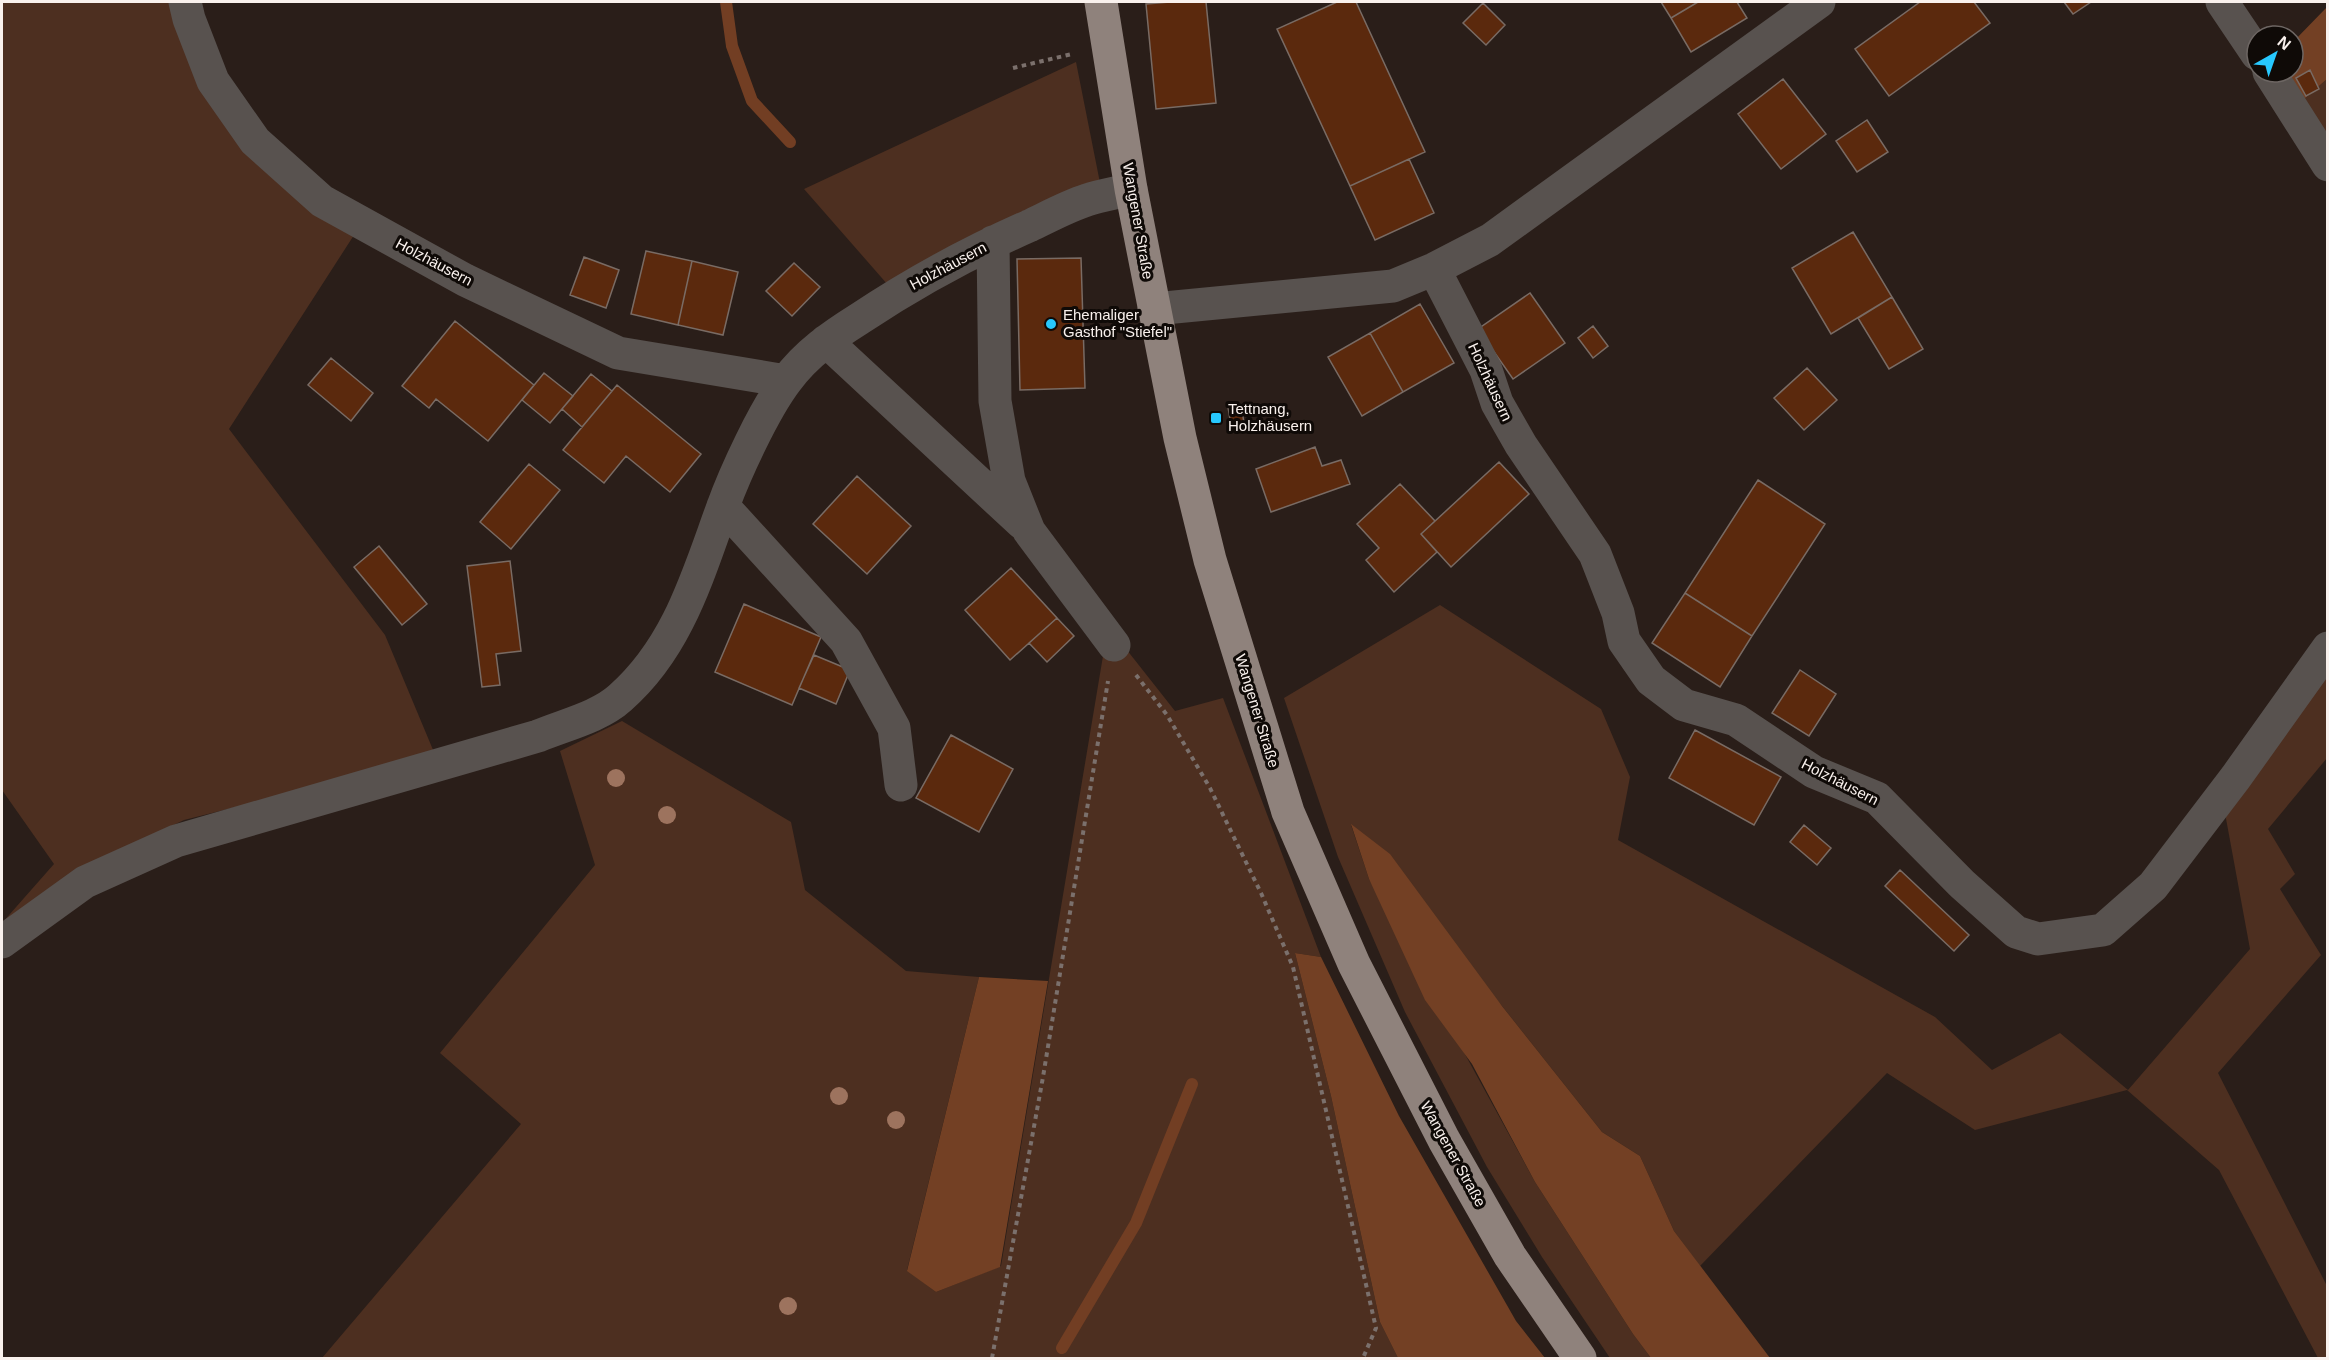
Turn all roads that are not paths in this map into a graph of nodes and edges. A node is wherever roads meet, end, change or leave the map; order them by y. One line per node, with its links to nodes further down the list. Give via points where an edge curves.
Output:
1 (185, 2): 13 (street, Holzhäusern, via 213,81 255,141 322,201 465,280 618,353)
2 (1101, 2): 8 (main road, Wangener Straße)
3 (1819, 2): 10 (street, via 1490,240)
4 (2222, 2): 5 (street)
5 (2245, 36)
6 (2277, 84): 7 (street)
7 (2328, 165)
8 (1131, 189): 9 (street, Holzhäusern, via 1088,200); 11 (main road, Wangener Straße)
9 (993, 242): 12 (street, Holzhäusern, via 903,289); 15 (street, via 995,400 1009,481)
10 (1434, 269): 11 (street, via 1393,286); 17 (street, Holzhäusern, via 1486,370 1497,404 1595,554 1618,613 1624,641 1651,680 1684,705 1736,720 1814,772 1877,798 2016,932 2038,939 2103,930 2153,886)
11 (1154, 309): 20 (main road, Wangener Straße, via 1210,561 1288,812 1354,964 1444,1140 1510,1256)
12 (826, 341): 13 (street, Holzhäusern); 15 (street)
13 (786, 381): 14 (street, Holzhäusern)
14 (723, 506): 18 (street, via 846,641 894,728); 19 (street, Holzhäusern, via 679,624 660,654 619,699 596,713 538,736 176,842 85,882)
15 (1029, 531): 16 (street)
16 (1114, 645)
17 (2328, 648)
18 (901, 785)
19 (2, 942)
20 (1580, 1359)

